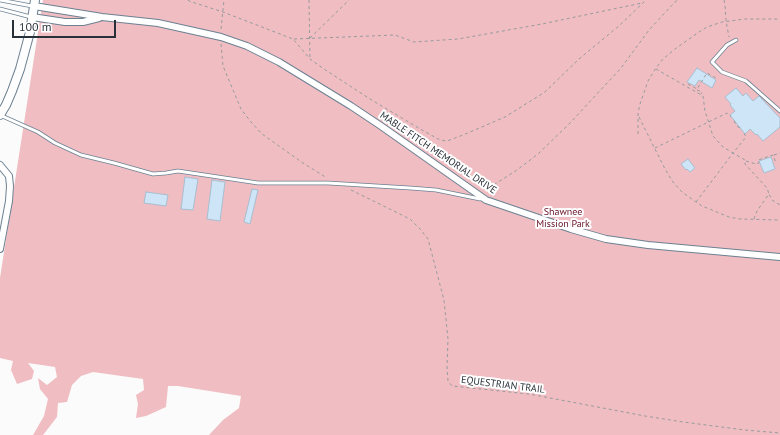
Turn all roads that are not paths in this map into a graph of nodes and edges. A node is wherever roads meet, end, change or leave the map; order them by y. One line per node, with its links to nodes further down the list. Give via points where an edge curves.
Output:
1 (0, 0): 2 (lane)
2 (35, 3): 4 (street, MABLE FITCH MEMORIAL DRIVE); 5 (main road)
3 (0, 9): 5 (lane)
4 (102, 16): 5 (street, MABLE FITCH MEMORIAL DRIVE, via 83,22); 10 (street, MABLE FITCH MEMORIAL DRIVE, via 158,23 221,37 247,46 279,62 351,106)
5 (32, 17): 8 (main road, via 20,69)
6 (736, 40): 7 (lane, via 712,62 722,72 746,81)
7 (780, 111)
8 (0, 115): 10 (lane, via 81,155 153,174 178,171 258,182 328,183 436,190)
9 (0, 165): 11 (street, via 8,176 10,186)
10 (486, 200): 12 (street, MABLE FITCH MEMORIAL DRIVE, via 571,229 614,240 651,246)
11 (0, 249)
12 (780, 257)

